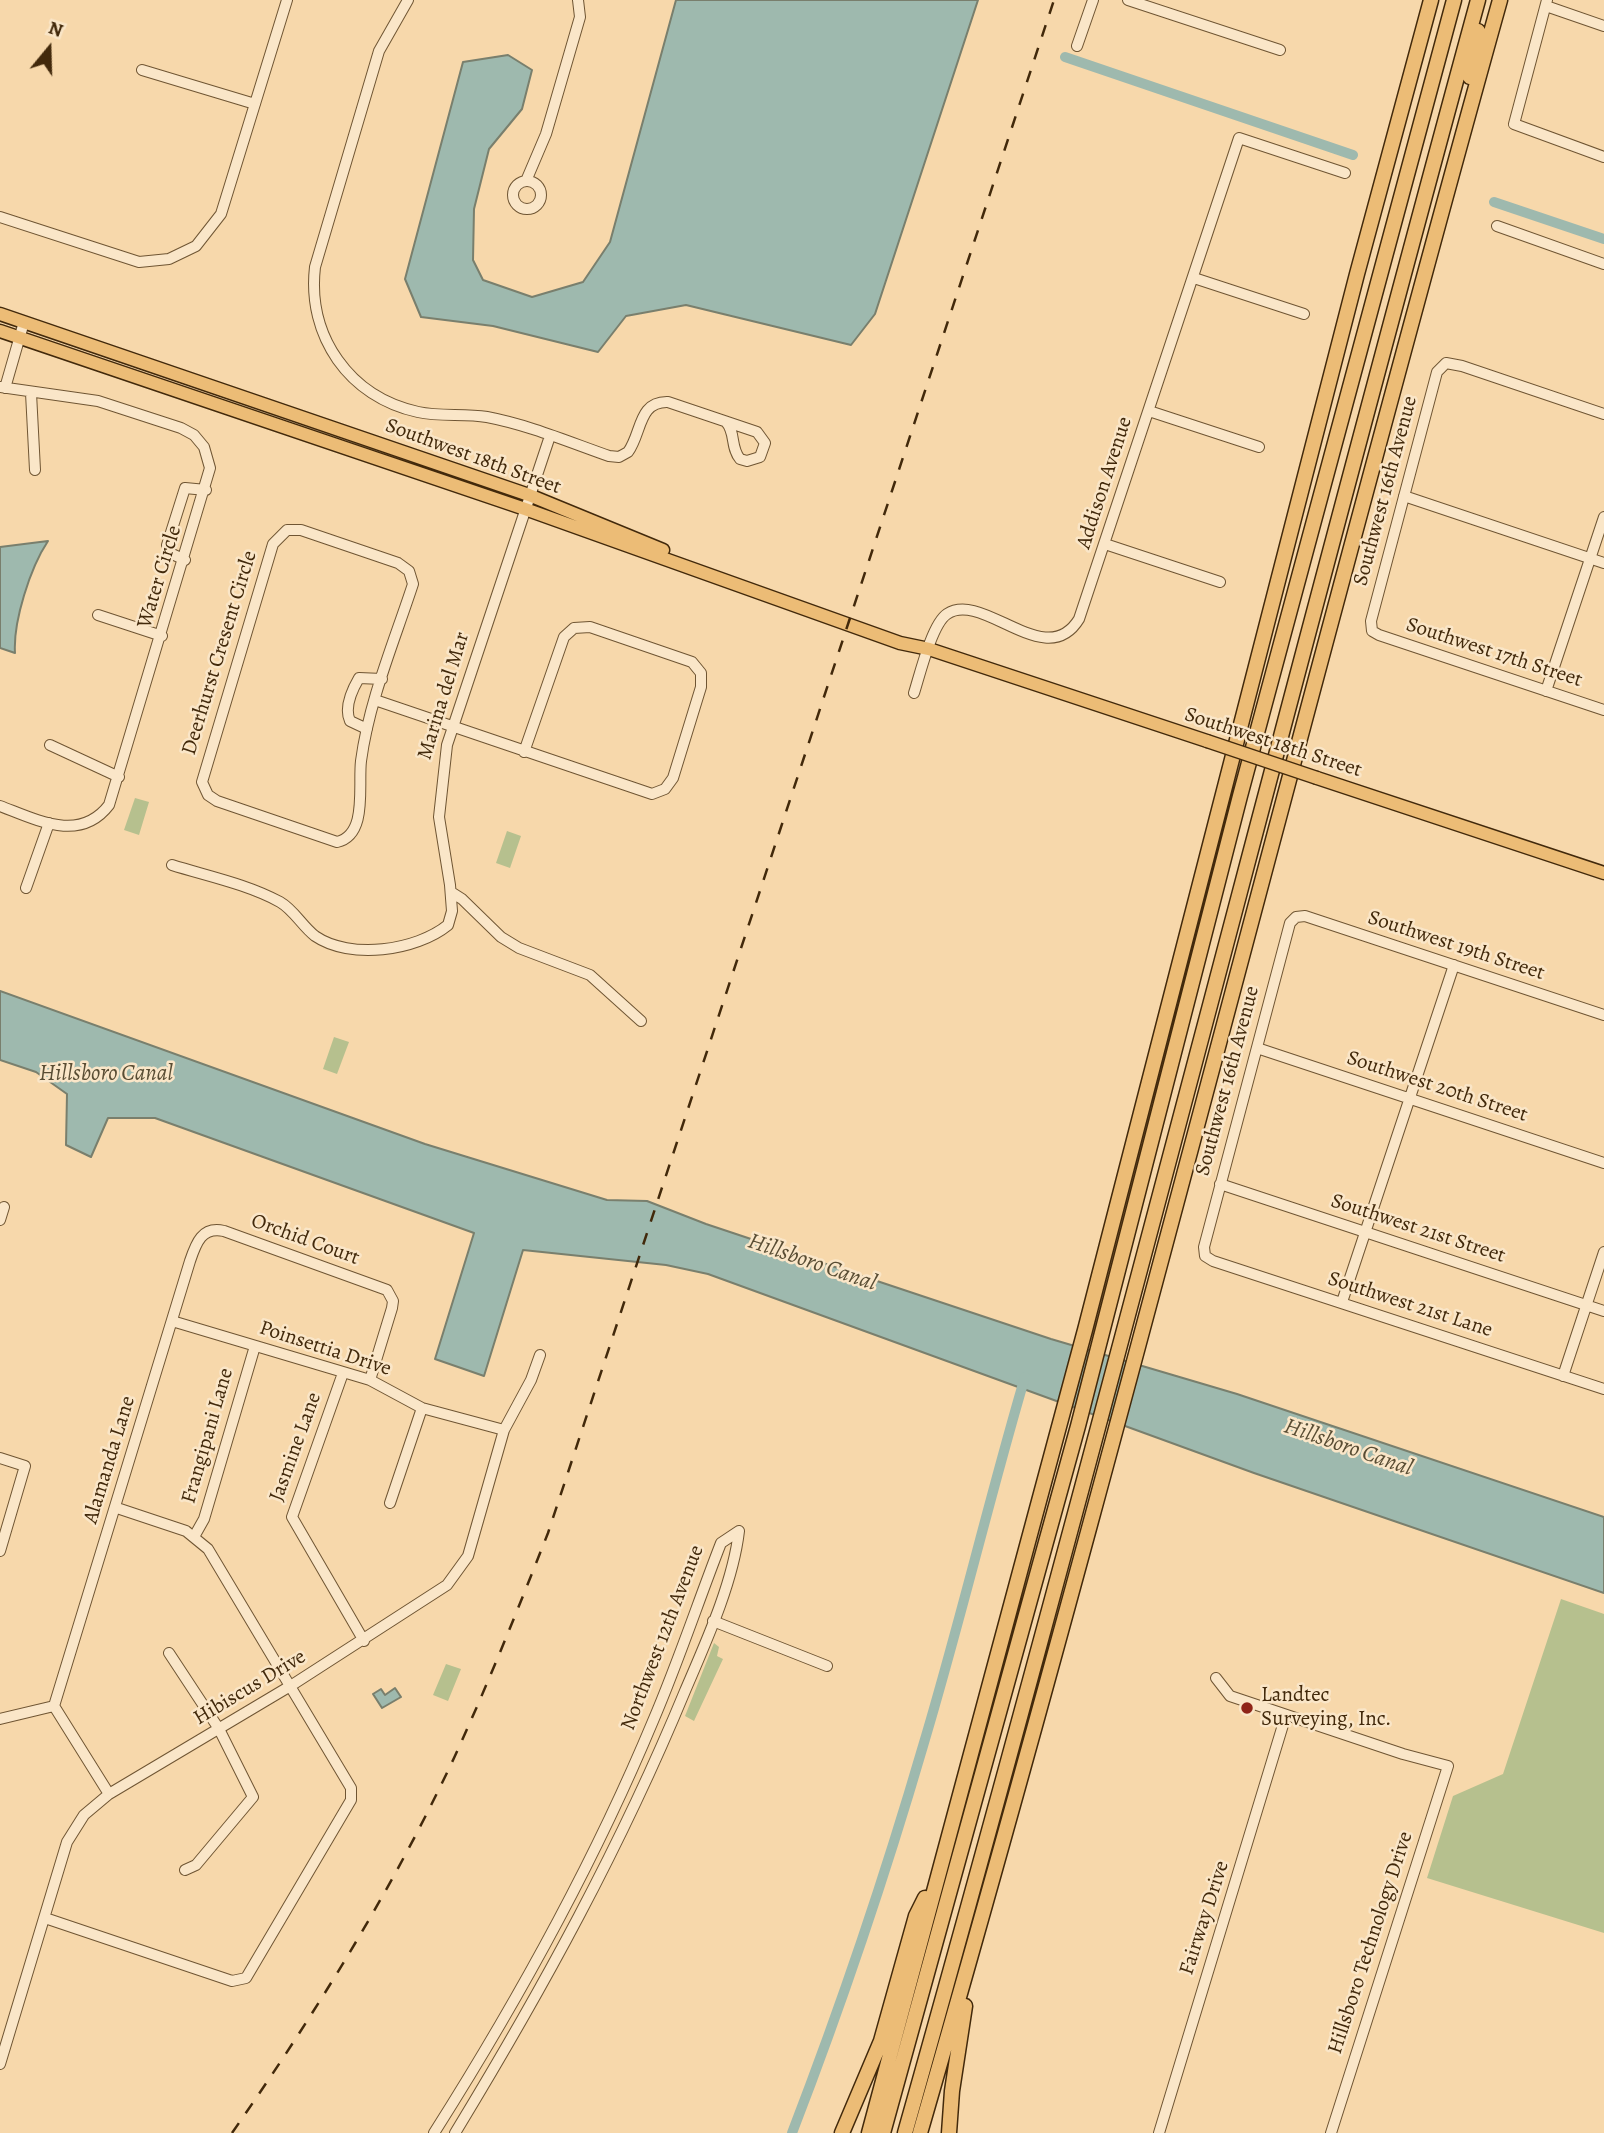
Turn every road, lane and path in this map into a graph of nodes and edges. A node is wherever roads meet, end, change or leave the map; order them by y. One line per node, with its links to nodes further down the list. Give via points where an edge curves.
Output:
1 (287, 0): 16 (street)
2 (408, 0): 35 (street, via 379,51 317,256 313,288 320,329 341,366 363,388 400,408 486,417)
3 (578, 0): 20 (street, via 580,18)
4 (1093, 0): 13 (street)
5 (1128, 0): 14 (street)
6 (1431, 0): 110 (highway)
7 (1454, 0): 121 (highway, via 1240,796 1078,1426)
8 (1478, 0): 122 (highway, via 1269,774 1099,1433)
9 (1484, 0): 19 (highway)
10 (1500, 0): 19 (highway)
11 (1547, 3): 12 (street); 17 (street, via 1514,124)
12 (1604, 26)
13 (1077, 46)
14 (1280, 50)
15 (142, 69): 16 (street)
16 (256, 104): 21 (street, via 221,214 204,239 179,256 160,262 129,261)
17 (1604, 157)
18 (1345, 173): 24 (street, Addison Avenue, via 1239,138)
19 (1451, 174): 115 (highway)
20 (526, 181)
21 (0, 218)
22 (1497, 226): 23 (street)
23 (1604, 264)
24 (1194, 278): 25 (street); 32 (street, Addison Avenue)
25 (1304, 314)
26 (3, 315): 27 (main road, Southwest 18th Street); 28 (street)
27 (24, 322): 29 (street, Water Circle); 39 (main road, Southwest 18th Street)
28 (1, 333): 29 (main road, Southwest 18th Street)
29 (20, 338): 30 (street, Water Circle); 41 (main road, Southwest 18th Street)
30 (3, 388): 31 (street, Water Circle)
31 (30, 393): 37 (street); 38 (street, Water Circle, via 98,401 188,431 204,447 209,460)
32 (1149, 411): 36 (street); 43 (street, Addison Avenue)
33 (1604, 414): 40 (street, Southwest 16th Avenue, via 1446,363 1437,372)
34 (726, 422): 34 (street, via 740,458 760,457 765,447 762,437); 35 (street, via 668,402 653,403 634,444 619,457)
35 (550, 436): 39 (street)
36 (1259, 447)
37 (35, 470)
38 (206, 490): 45 (street, Water Circle); 45 (street, via 185,488 167,545 170,553)
39 (529, 495): 41 (street, Marina del Mar); 51 (main road, Southwest 18th Street)
40 (1404, 496): 44 (street); 49 (street, Southwest 16th Avenue)
41 (524, 509): 51 (main road, Southwest 18th Street, via 900,643); 57 (street, Marina del Mar)
42 (1604, 517): 44 (street)
43 (1105, 544): 47 (street); 51 (street, Addison Avenue, via 1083,611 1068,634 1040,637 959,610 939,623)
44 (1590, 559): 46 (street); 53 (street)
45 (185, 560): 50 (street, Water Circle)
46 (1604, 564)
47 (1220, 582)
48 (98, 615): 50 (street)
49 (1371, 631): 53 (street, Southwest 17th Street)
50 (162, 636): 61 (street, Water Circle)
51 (929, 649): 54 (street, Addison Avenue); 65 (main road, Southwest 18th Street, bridge)
52 (382, 679): 55 (street, Deerhurst Cresent Circle); 58 (street, via 359,678 351,696 350,722); 58 (street, Deerhurst Cresent Circle, via 413,584 409,571 398,563 301,530 281,533 273,544 207,762 204,789 217,802 330,841 344,841 357,825)
53 (1546, 691): 56 (street, Southwest 17th Street)
54 (914, 693)
55 (375, 700): 57 (street); 58 (street, Deerhurst Cresent Circle)
56 (1604, 710)
57 (452, 725): 60 (street); 67 (street, Marina del Mar, via 439,817)
58 (367, 729)
59 (50, 745): 61 (street)
60 (524, 752): 60 (street, via 645,793 659,793 673,778 701,687 701,673 692,662 590,627 574,628 564,637)
61 (119, 777): 63 (street, Water Circle, via 109,805 97,818 77,827)
62 (0, 806): 63 (street, Water Circle)
63 (49, 823): 66 (street)
64 (172, 865): 67 (street, Marina del Mar, via 274,900 312,933 338,946 391,949 422,941 448,925)
65 (1604, 873)
66 (26, 888)
67 (451, 892): 71 (street, via 519,948 590,975)
68 (1296, 917): 69 (street, Southwest 19th Street, via 1305,916); 72 (street, Southwest 16th Avenue, via 1290,923)
69 (1454, 965): 70 (street, Southwest 19th Street); 73 (street)
70 (1604, 1015)
71 (641, 1021)
72 (1257, 1048): 73 (street, Southwest 20th Street); 75 (street, Southwest 16th Avenue)
73 (1410, 1098): 74 (street, Southwest 20th Street); 79 (street)
74 (1604, 1163)
75 (1220, 1184): 79 (street, Southwest 21st Street); 81 (street, Southwest 16th Avenue)
76 (4, 1207): 77 (street)
77 (0, 1220)
78 (210, 1231): 85 (street, Alamanda Lane, via 195,1244); 90 (street, Orchid Court, via 224,1231 387,1290 393,1301)
79 (1366, 1232): 82 (street); 83 (street, Southwest 21st Street)
80 (1604, 1252): 83 (street)
81 (1205, 1256): 82 (street, Southwest 21st Lane)
82 (1342, 1302): 89 (street, Southwest 21st Lane)
83 (1586, 1305): 84 (street, Southwest 21st Street); 89 (street)
84 (1604, 1311)
85 (172, 1321): 86 (street, Poinsettia Drive); 96 (street, Alamanda Lane)
86 (255, 1346): 88 (street, Poinsettia Drive); 97 (street, Frangipani Lane, via 204,1519)
87 (540, 1355): 93 (street, Hibiscus Drive)
88 (343, 1373): 90 (street, Poinsettia Drive); 100 (street, Jasmine Lane, via 292,1517)
89 (1563, 1376): 91 (street, Southwest 21st Lane)
90 (370, 1380): 92 (street, Poinsettia Drive)
91 (1604, 1389)
92 (422, 1408): 93 (street, Poinsettia Drive); 95 (street)
93 (504, 1430): 100 (street, Hibiscus Drive, via 463,1566 447,1585)
94 (0, 1458): 98 (street, via 25,1466)
95 (390, 1503)
96 (117, 1508): 97 (street); 105 (street, Alamanda Lane)
97 (195, 1535): 104 (street)
98 (0, 1552)
99 (713, 1621): 102 (street); 112 (street, Northwest 12th Avenue, via 740,1531 721,1543 653,1721); 113 (street, Northwest 12th Avenue, via 671,1728)
100 (364, 1641): 104 (street, Hibiscus Drive)
101 (169, 1653): 108 (street)
102 (827, 1666)
103 (1216, 1678): 106 (street, via 1230,1696)
104 (292, 1685): 108 (street, Hibiscus Drive); 114 (street, via 351,1788 351,1800 246,1978 232,1981)
105 (54, 1706): 107 (street); 109 (street)
106 (1286, 1715): 125 (street, Fairway Drive); 126 (street, Hillsboro Technology Drive, via 1448,1766)
107 (0, 1719)
108 (219, 1729): 109 (street, Hibiscus Drive); 111 (street, via 253,1797 196,1865)
109 (109, 1794): 114 (street, Hibiscus Drive, via 84,1815 67,1842)
110 (944, 1856): 119 (highway, via 916,1916 881,2041); 120 (highway)
111 (185, 1870)
112 (566, 1906): 113 (street); 117 (street, Northwest 12th Avenue, via 509,2012)
113 (582, 1915): 118 (street, Northwest 12th Avenue)
114 (45, 1918): 116 (street, Hibiscus Drive)
115 (971, 1961): 123 (highway); 124 (highway)
116 (0, 2064)
117 (434, 2133)
118 (455, 2133)
119 (842, 2133)
120 (870, 2133)
121 (883, 2133)
122 (905, 2133)
123 (920, 2133)
124 (949, 2133)
125 (1159, 2133)
126 (1331, 2133)

